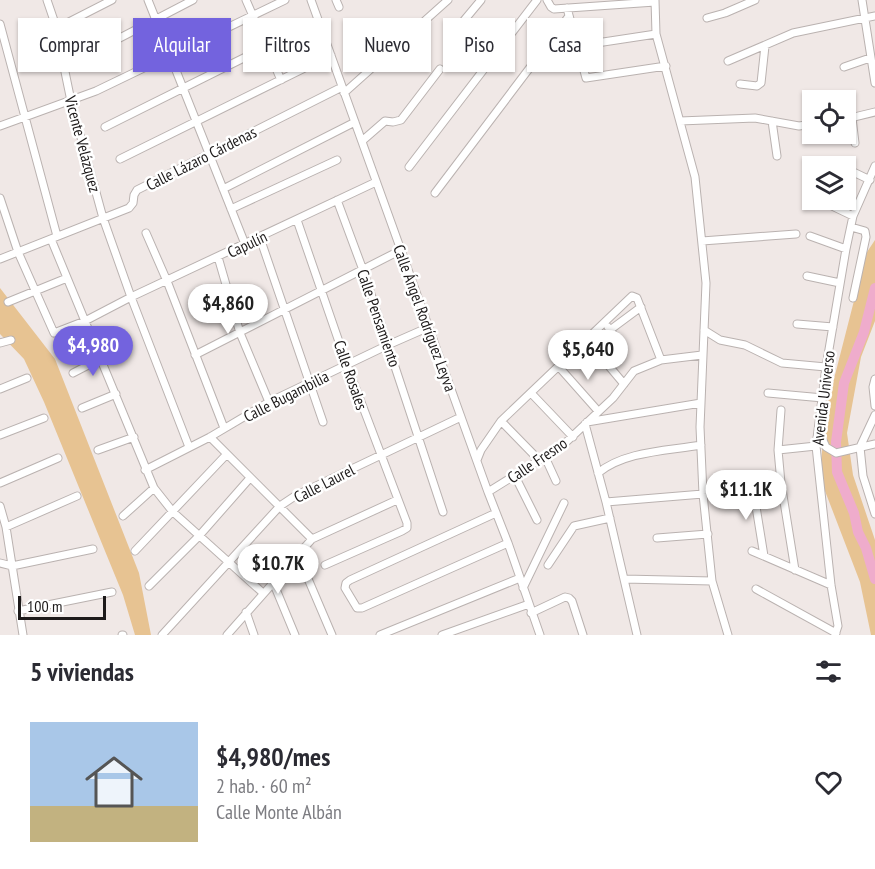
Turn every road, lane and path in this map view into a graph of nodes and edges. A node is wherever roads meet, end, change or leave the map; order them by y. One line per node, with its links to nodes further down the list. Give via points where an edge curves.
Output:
1 (47, 0): 19 (street, Vicente Velázquez)
2 (112, 0): 20 (street)
3 (148, 0): 21 (street)
4 (193, 0): 21 (street)
5 (246, 0): 16 (street)
6 (285, 0): 16 (street)
7 (311, 0): 22 (street, Calle Ángel Rodríguez Leyva)
8 (448, 0): 50 (street, Calle Lázaro Cárdenas)
9 (481, 0): 23 (street)
10 (537, 0): 68 (street)
11 (755, 0): 26 (street)
12 (862, 0): 18 (street)
13 (655, 1): 15 (street); 29 (street)
14 (549, 4): 15 (street)
15 (568, 12): 24 (street); 25 (street)
16 (251, 16): 28 (street)
17 (875, 16): 18 (street)
18 (864, 17): 31 (street, via 793,33); 35 (street)
19 (53, 18)
20 (77, 18)
21 (155, 18)
22 (317, 18)
23 (466, 18)
24 (564, 18)
25 (570, 18)
26 (707, 18)
27 (0, 24): 54 (street)
28 (231, 26)
29 (656, 34): 30 (street); 36 (street)
30 (603, 41)
31 (765, 46): 34 (street); 48 (street, via 761,83)
32 (331, 56): 50 (street, Calle Ángel Rodríguez Leyva)
33 (243, 58): 49 (street)
34 (728, 61)
35 (872, 62): 37 (street); 47 (street)
36 (666, 66): 45 (street, via 590,79); 57 (street)
37 (844, 67)
38 (440, 69): 62 (street, via 401,120 385,121)
39 (527, 71): 75 (street)
40 (65, 72): 51 (street, Vicente Velázquez)
41 (135, 72): 51 (street)
42 (176, 72): 49 (street)
43 (277, 72): 46 (street)
44 (298, 72): 46 (street)
45 (584, 72)
46 (281, 80): 58 (street)
47 (875, 83)
48 (740, 84)
49 (183, 89): 58 (street); 61 (street)
50 (343, 90): 56 (street, Calle Ángel Rodríguez Leyva); 63 (street, Calle Lázaro Cárdenas)
51 (71, 101): 54 (street); 81 (street, Vicente Velázquez)
52 (875, 112): 53 (street)
53 (856, 116)
54 (26, 117): 59 (street); 87 (street)
55 (772, 121): 57 (street, via 745,118); 60 (street); 64 (street)
56 (355, 122): 62 (street, Calle Ángel Rodríguez Leyva); 72 (street)
57 (680, 122): 89 (street, via 695,177)
58 (195, 123): 63 (street); 65 (street)
59 (0, 126)
60 (802, 126)
61 (105, 127)
62 (362, 141): 71 (street, Calle Ángel Rodríguez Leyva)
63 (208, 153): 72 (street); 81 (street, Calle Lázaro Cárdenas, via 137,190 129,208)
64 (777, 156)
65 (120, 159)
66 (337, 160): 78 (street)
67 (875, 166): 70 (street, Avenida Universo)
68 (409, 167)
69 (856, 173): 70 (street)
70 (870, 180): 73 (street, Avenida Universo)
71 (376, 182): 77 (street, Capulín); 92 (street, Calle Ángel Rodríguez Leyva)
72 (223, 189): 78 (street)
73 (864, 192): 74 (street); 80 (street, Avenida Universo)
74 (875, 192)
75 (435, 193)
76 (0, 198): 93 (street)
77 (337, 200): 82 (street, Capulín); 96 (street, Calle Pensamiento)
78 (231, 209): 90 (street)
79 (840, 210): 80 (street)
80 (853, 216): 83 (street, Avenida Universo)
81 (103, 218): 87 (street, Calle Lázaro Cárdenas); 103 (street, Vicente Velázquez)
82 (297, 220): 88 (street, Capulín); 101 (street, Calle Rosales)
83 (851, 227): 91 (street, Avenida Universo); 104 (street, via 865,231 866,237)
84 (146, 233): 99 (street)
85 (796, 234): 89 (street)
86 (810, 236): 91 (street)
87 (54, 238): 93 (street, Calle Lázaro Cárdenas); 98 (street)
88 (260, 238): 90 (street, Capulín); 107 (street)
89 (702, 241): 114 (street, via 706,283)
90 (244, 244): 94 (street, Capulín)
91 (846, 249): 100 (street, Avenida Universo)
92 (401, 250): 96 (street); 111 (street, Calle Ángel Rodríguez Leyva)
93 (18, 252): 95 (street, Calle Lázaro Cárdenas); 102 (street)
94 (218, 258): 99 (street, Capulín); 115 (street)
95 (0, 259)
96 (363, 270): 101 (street); 120 (street, Calle Pensamiento)
97 (807, 276): 100 (street)
98 (67, 278): 102 (street); 108 (street)
99 (167, 281): 103 (street, Capulín); 121 (street)
100 (840, 284): 112 (street, Avenida Universo)
101 (322, 291): 107 (street); 125 (street, Calle Rosales)
102 (34, 292): 105 (street); 108 (street, Capulín, via 54,333)
103 (130, 297): 108 (street, Capulín); 160 (street)
104 (853, 298)
105 (8, 302)
106 (641, 307): 109 (street, via 637,297 632,296); 113 (street); 124 (street)
107 (285, 310): 115 (street); 131 (street)
108 (85, 321): 123 (street)
109 (605, 323): 113 (street); 117 (street)
110 (797, 324): 112 (street)
111 (429, 327): 120 (street, Calle Bugambilia); 145 (street, Calle Ángel Rodríguez Leyva)
112 (833, 327): 127 (street, Avenida Universo)
113 (610, 330): 118 (street)
114 (704, 330): 122 (street); 127 (street, via 782,363)
115 (240, 333): 121 (street); 138 (street)
116 (11, 340): 119 (street)
117 (587, 340): 126 (street); 132 (street)
118 (617, 340)
119 (0, 343)
120 (388, 345): 125 (street, Calle Bugambilia); 153 (street, Calle Pensamiento)
121 (195, 355): 150 (street)
122 (702, 355): 124 (street, Calle Fresno); 139 (street)
123 (102, 358): 128 (street); 136 (street)
124 (661, 360): 132 (street, Calle Fresno, via 634,371)
125 (347, 365): 131 (street, Calle Bugambilia); 165 (street, Calle Rosales)
126 (559, 367): 134 (street); 143 (street)
127 (826, 367): 137 (street, Avenida Universo)
128 (73, 373)
129 (27, 378): 133 (street)
130 (875, 379): 140 (street)
131 (309, 383): 138 (street, Calle Bugambilia); 148 (street)
132 (624, 384): 143 (street, Calle Fresno)
133 (0, 389)
134 (531, 393): 147 (street); 156 (street)
135 (768, 393): 137 (street)
136 (116, 394): 141 (street); 154 (street)
137 (824, 398): 151 (street, Avenida Universo)
138 (269, 402): 150 (street, Calle Bugambilia)
139 (701, 403): 149 (street); 158 (street)
140 (875, 406)
141 (82, 408)
142 (781, 410): 163 (street)
143 (598, 411): 149 (street, Calle Fresno)
144 (875, 415): 161 (street)
145 (461, 417): 153 (street, Calle Laurel); 168 (street, Calle Ángel Rodríguez Leyva)
146 (44, 418): 152 (street)
147 (501, 421): 167 (street); 168 (street)
148 (323, 422)
149 (586, 423): 156 (street, Calle Fresno); 170 (street)
150 (224, 428): 155 (street, Calle Bugambilia)
151 (819, 432): 159 (street, Avenida Universo); 161 (street, via 826,447 836,453)
152 (0, 435)
153 (420, 436): 165 (street, Calle Laurel); 187 (street, Calle Pensamiento)
154 (134, 437): 162 (street); 169 (street)
155 (210, 437): 160 (street, Calle Bugambilia); 164 (street)
156 (573, 437): 167 (street, Calle Fresno)
157 (875, 444): 161 (street)
158 (701, 445): 170 (street, via 621,459); 178 (street)
159 (816, 446): 163 (street); 214 (street, Avenida Universo)
160 (189, 447): 169 (street, Calle Bugambilia)
161 (860, 447): 179 (street, via 863,476)
162 (98, 450)
163 (778, 450): 209 (street)
164 (226, 455): 172 (street); 186 (street)
165 (380, 455): 181 (street, Calle Rosales); 185 (street, Calle Laurel)
166 (58, 458): 174 (street)
167 (542, 459): 171 (street, Calle Fresno); 173 (street)
168 (477, 460): 177 (street, Calle Ángel Rodríguez Leyva)
169 (145, 470): 176 (street)
170 (598, 473): 182 (street)
171 (516, 476): 177 (street, Calle Fresno); 192 (street)
172 (250, 478): 185 (street); 195 (street)
173 (556, 481)
174 (0, 483)
175 (753, 483): 203 (street)
176 (154, 488): 186 (street); 190 (street)
177 (488, 492): 188 (street, Calle Ángel Rodríguez Leyva)
178 (703, 494): 182 (street); 194 (street)
179 (872, 494): 189 (street)
180 (77, 496): 193 (street)
181 (397, 500): 196 (street); 206 (street, Calle Rosales, via 407,528)
182 (606, 502): 191 (street)
183 (564, 503): 216 (street)
184 (0, 506): 193 (street)
185 (280, 506): 196 (street); 205 (street, Calle Laurel)
186 (173, 512): 195 (street); 200 (street)
187 (443, 512)
188 (496, 513): 198 (street, Calle Ángel Rodríguez Leyva); 198 (street, via 346,583 345,588 354,605 362,608)
189 (875, 514)
190 (123, 516)
191 (610, 518): 207 (street, via 573,526); 211 (street)
192 (537, 520)
193 (4, 525): 208 (street)
194 (708, 534): 197 (street); 212 (street)
195 (199, 536): 205 (street); 215 (street)
196 (312, 538): 202 (street)
197 (657, 538)
198 (508, 543): 210 (street, Calle Ángel Rodríguez Leyva)
199 (93, 549): 208 (street)
200 (135, 551)
201 (752, 551): 203 (street)
202 (297, 554): 213 (street); 230 (street)
203 (764, 556): 209 (street)
204 (0, 563): 208 (street)
205 (230, 564): 219 (street); 226 (street, Calle Laurel)
206 (325, 565)
207 (548, 565)
208 (12, 566): 221 (street)
209 (795, 570): 214 (street)
210 (520, 578): 216 (street, Calle Ángel Rodríguez Leyva); 231 (street)
211 (624, 579): 212 (street); 235 (street)
212 (712, 581): 236 (street)
213 (273, 582): 219 (street); 229 (street)
214 (831, 585): 224 (street, Avenida Universo, via 838,627)
215 (149, 586)
216 (524, 588): 220 (street, Calle Ángel Rodríguez Leyva)
217 (756, 589): 224 (street)
218 (112, 592): 221 (street)
219 (263, 593): 222 (street)
220 (529, 604): 223 (street, Calle Ángel Rodríguez Leyva); 232 (street)
221 (18, 611): 225 (street)
222 (246, 612): 227 (street); 228 (street)
223 (531, 613): 233 (street, Calle Ángel Rodríguez Leyva); 234 (street, via 569,598)
224 (835, 634)
225 (23, 635)
226 (162, 635)
227 (227, 635)
228 (254, 635)
229 (295, 635)
230 (332, 635)
231 (380, 635)
232 (442, 635)
233 (540, 635)
234 (583, 635)
235 (637, 635)
236 (728, 635)

